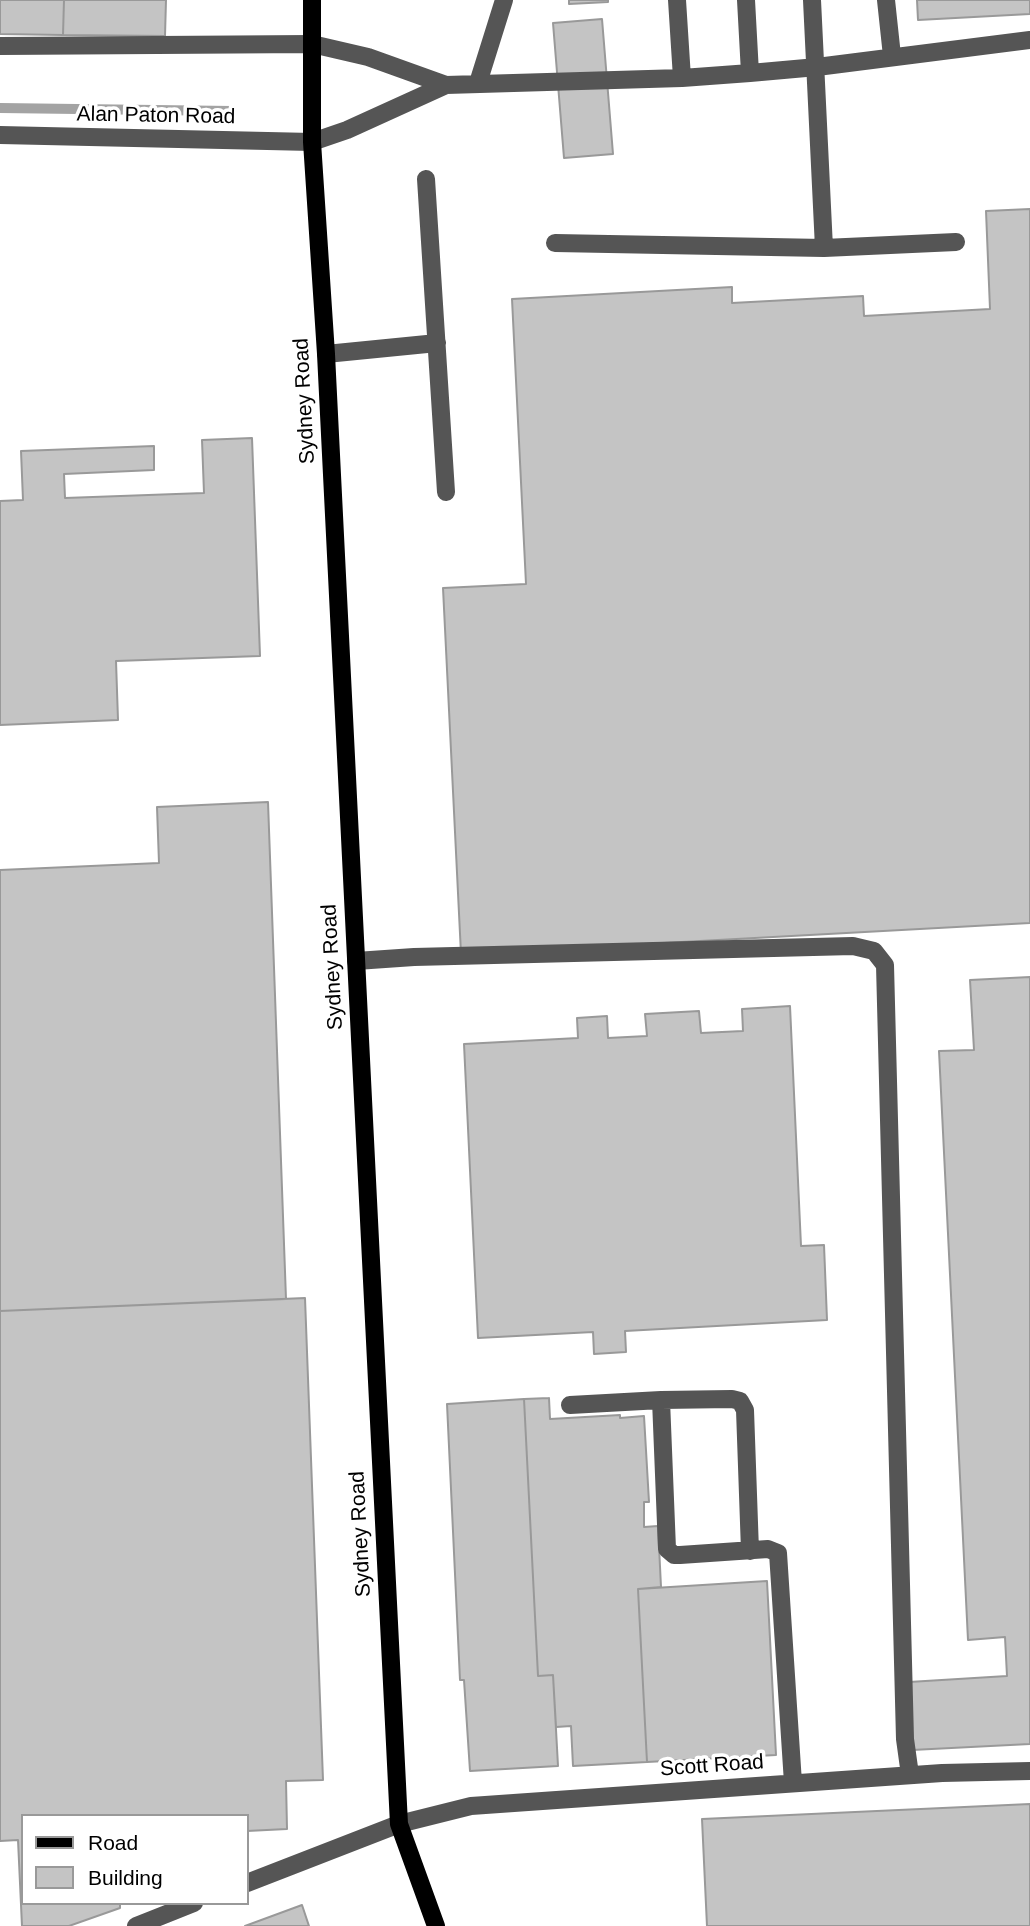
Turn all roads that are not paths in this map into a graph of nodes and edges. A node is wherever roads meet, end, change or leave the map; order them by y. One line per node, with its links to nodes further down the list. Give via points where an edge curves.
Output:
1 (312, 0): 8 (main road, Sydney Road)
2 (504, 0): 14 (street)
3 (677, 0): 13 (street)
4 (746, 0): 12 (street)
5 (812, 0): 11 (street)
6 (886, 0): 10 (street)
7 (1030, 40): 10 (street)
8 (312, 44): 9 (street); 15 (street, via 368,57); 17 (main road, Sydney Road)
9 (0, 46)
10 (892, 56): 11 (street)
11 (817, 67): 12 (street); 21 (street)
12 (750, 73): 13 (street)
13 (682, 78): 14 (street)
14 (478, 83): 15 (street)
15 (446, 85): 17 (street)
16 (0, 135): 17 (street, Alan Paton Road)
17 (312, 142): 23 (main road, Sydney Road)
18 (426, 178): 22 (street)
19 (956, 242): 21 (street)
20 (555, 243): 21 (street)
21 (824, 248)
22 (437, 342): 23 (street); 24 (street)
23 (326, 354): 25 (main road, Sydney Road)
24 (446, 492)
25 (356, 961): 30 (street, via 853,946 874,951 886,965 905,1739); 32 (main road, Sydney Road)
26 (661, 1400): 27 (street); 28 (street, via 732,1399 743,1405); 28 (street, via 667,1549 674,1555)
27 (570, 1405)
28 (750, 1550): 31 (street, via 774,1550 780,1559)
29 (1030, 1771): 30 (street, Scott Road)
30 (910, 1775): 31 (street, Scott Road)
31 (793, 1783): 32 (street, Scott Road, via 471,1806)
32 (399, 1824): 33 (street, Scott Road); 36 (main road, Sydney Road)
33 (248, 1883)
34 (189, 1905): 35 (street)
35 (135, 1926)
36 (436, 1926)

